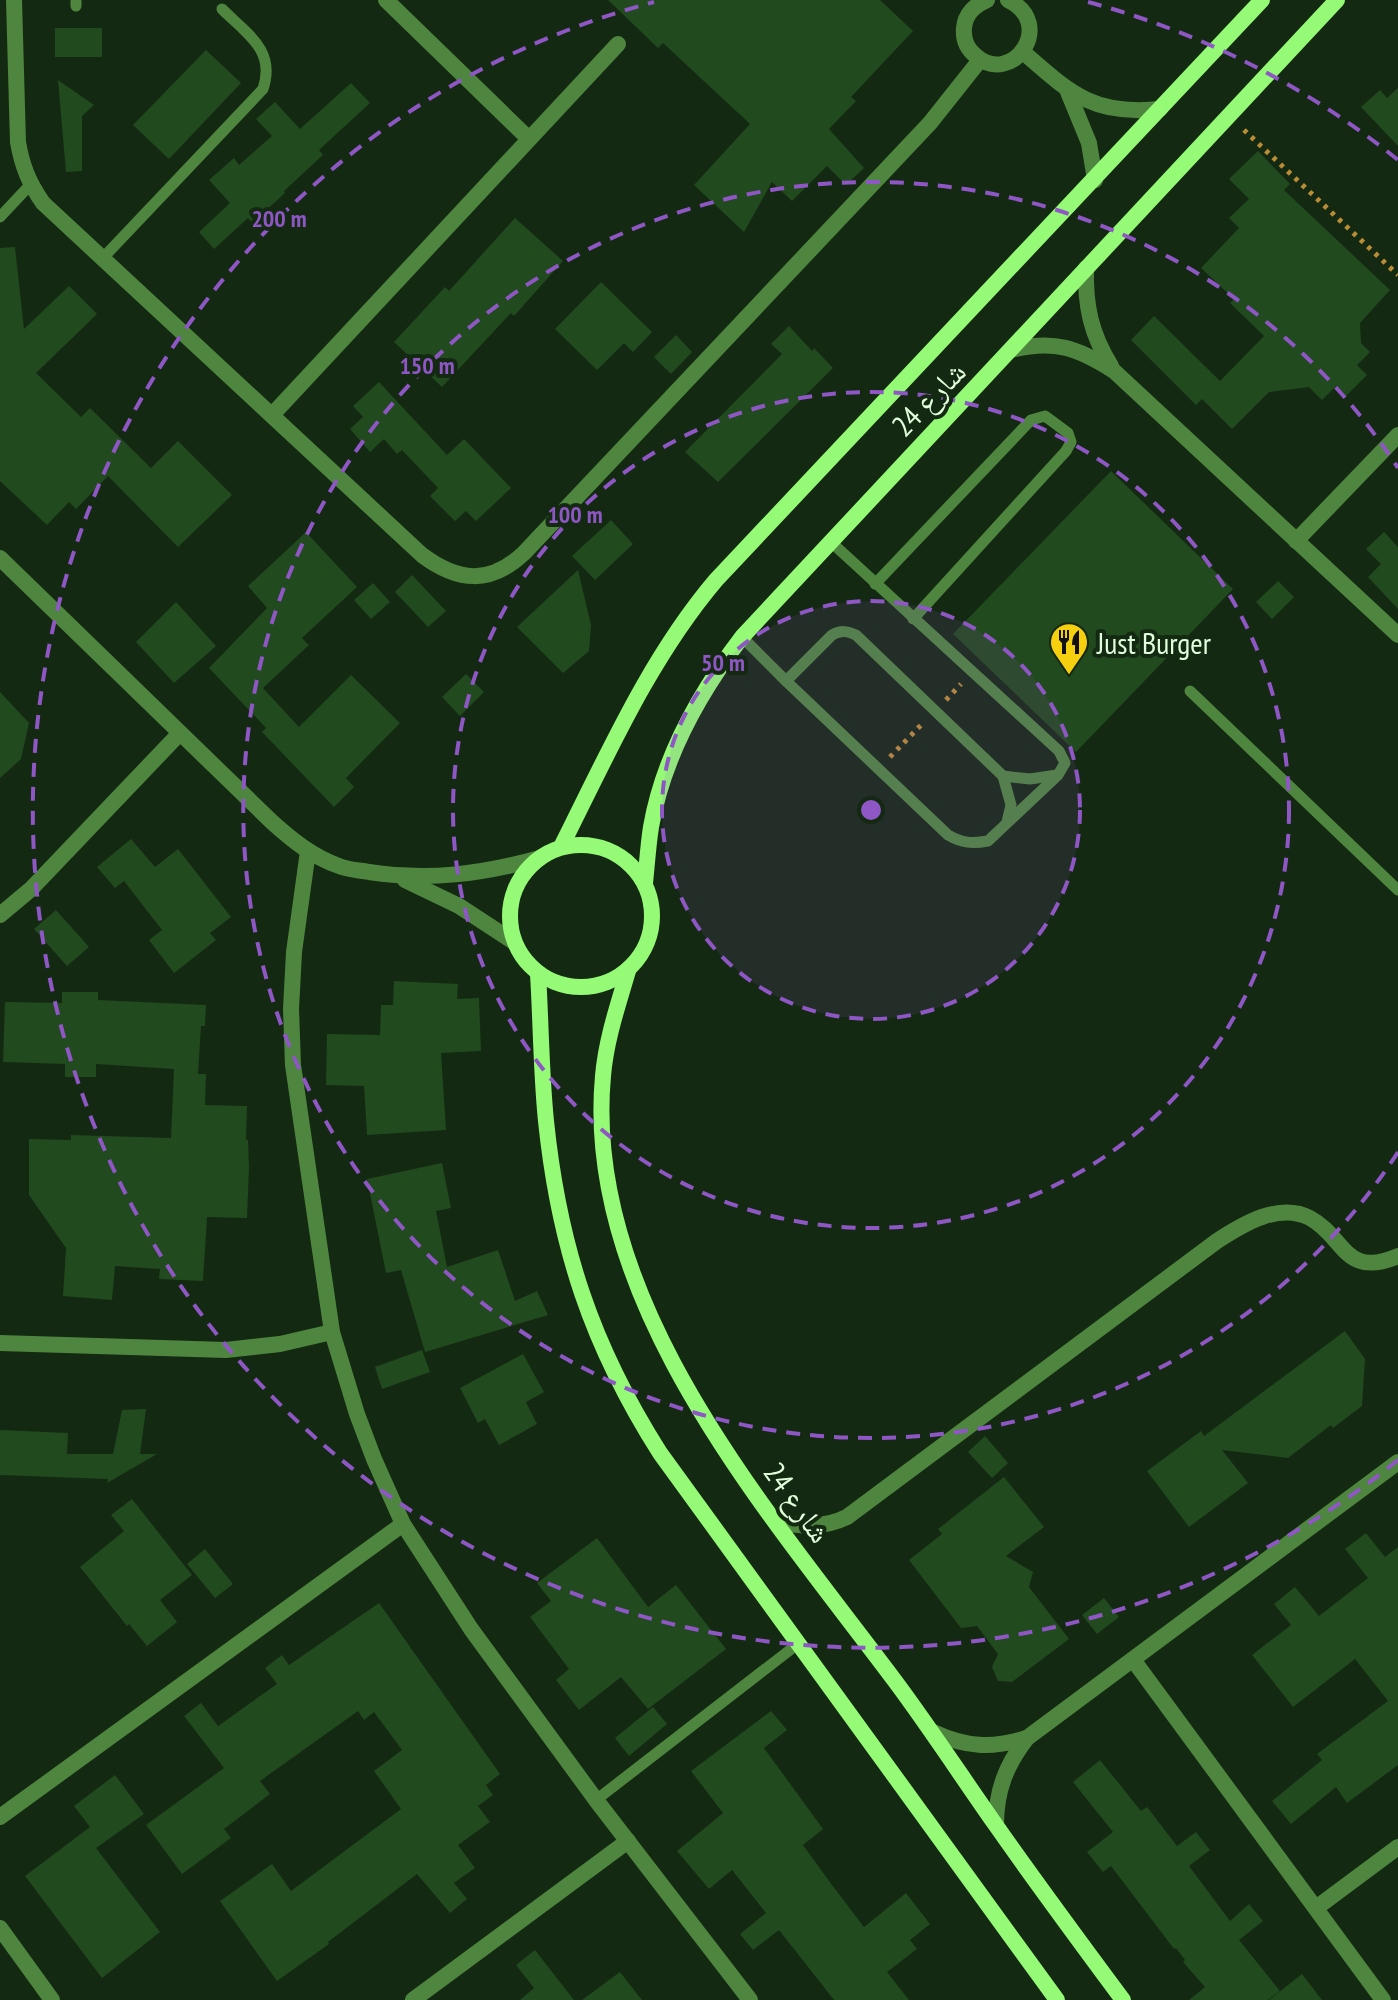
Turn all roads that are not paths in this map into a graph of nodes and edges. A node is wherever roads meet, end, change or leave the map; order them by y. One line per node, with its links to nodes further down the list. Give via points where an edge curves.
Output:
1 (14, 0): 15 (street, via 18,142)
2 (386, 0): 13 (street)
3 (1262, 0): 12 (street, شارع 24)
4 (1337, 0): 18 (street, شارع 24)
5 (977, 2): 10 (street, via 965,21 964,39)
6 (1020, 3): 9 (street, via 1030,26)
7 (222, 9): 17 (lane, via 261,48 268,75 263,89)
8 (618, 44): 13 (street)
9 (1023, 52): 10 (street, via 998,64); 11 (street)
10 (980, 60): 21 (street, via 930,123 524,553 498,572 465,576 435,565)
11 (1068, 92): 12 (street, via 1122,110); 14 (street, via 1089,143)
12 (1160, 109): 14 (street, شارع 24)
13 (529, 139): 21 (street)
14 (1095, 180): 36 (street, شارع 24, via 689,611)
15 (30, 185): 16 (lane); 17 (street)
16 (0, 217)
17 (101, 260): 21 (street)
18 (1086, 268): 19 (street, شارع 24); 20 (street, via 1087,312)
19 (1011, 350): 20 (street, via 1054,344); 24 (street, شارع 24)
20 (1114, 371): 23 (street)
21 (272, 415)
22 (1398, 435): 23 (street)
23 (1296, 541): 28 (street)
24 (831, 542): 26 (lane); 29 (street, شارع 24)
25 (0, 558): 32 (street)
26 (875, 584): 27 (lane); 27 (lane, via 1031,420 1045,416 1068,433 1066,451)
27 (913, 619): 33 (lane, via 1059,751 1065,763)
28 (1398, 635)
29 (742, 637): 30 (lane); 40 (street, شارع 24, via 684,729 651,827)
30 (786, 681): 34 (lane, via 832,635 847,631); 35 (lane, via 948,835 974,844 988,841)
31 (1190, 691): 41 (lane)
32 (179, 734): 37 (street); 42 (street)
33 (1058, 775): 34 (lane); 35 (lane)
34 (1003, 776): 35 (lane, via 1011,805)
35 (1006, 824)
36 (561, 847): 38 (street); 40 (street, via 601,847 634,867)
37 (308, 851): 39 (street, via 341,868); 47 (street, via 294,952 293,1065)
38 (540, 858): 39 (street, via 456,876); 43 (street, via 512,896)
39 (396, 876): 43 (street, via 459,906)
40 (645, 883): 44 (street, via 652,930)
41 (1398, 890)
42 (0, 915)
43 (514, 942): 45 (street)
44 (628, 971): 45 (street, via 602,984 574,988); 50 (street, شارع 24, via 603,1077 602,1139 613,1208 642,1296 681,1380)
45 (538, 974): 52 (street, via 551,1163 568,1250 596,1335 660,1453)
46 (1398, 1256): 50 (street, via 1384,1262 1356,1260 1312,1219 1290,1213 1266,1216 1217,1241 847,1517 811,1527)
47 (332, 1332): 48 (street, via 226,1350); 51 (street, via 357,1414)
48 (0, 1343)
49 (1398, 1462): 53 (street)
50 (776, 1522): 54 (street, شارع 24)
51 (403, 1524): 56 (street, via 471,1629); 57 (street)
52 (799, 1643): 56 (lane); 66 (street)
53 (1134, 1661): 55 (street); 61 (street)
54 (933, 1732): 55 (street, via 989,1747); 58 (street, شارع 24)
55 (1027, 1738): 58 (street, via 1006,1770)
56 (596, 1800): 59 (street)
57 (0, 1817)
58 (996, 1825): 67 (street, شارع 24)
59 (628, 1841): 64 (street); 65 (street)
60 (1398, 1847): 61 (street)
61 (1316, 1908): 68 (street)
62 (0, 1928): 63 (street)
63 (52, 2000)
64 (413, 2000)
65 (750, 2000)
66 (1057, 2000)
67 (1123, 2000)
68 (1383, 2000)

